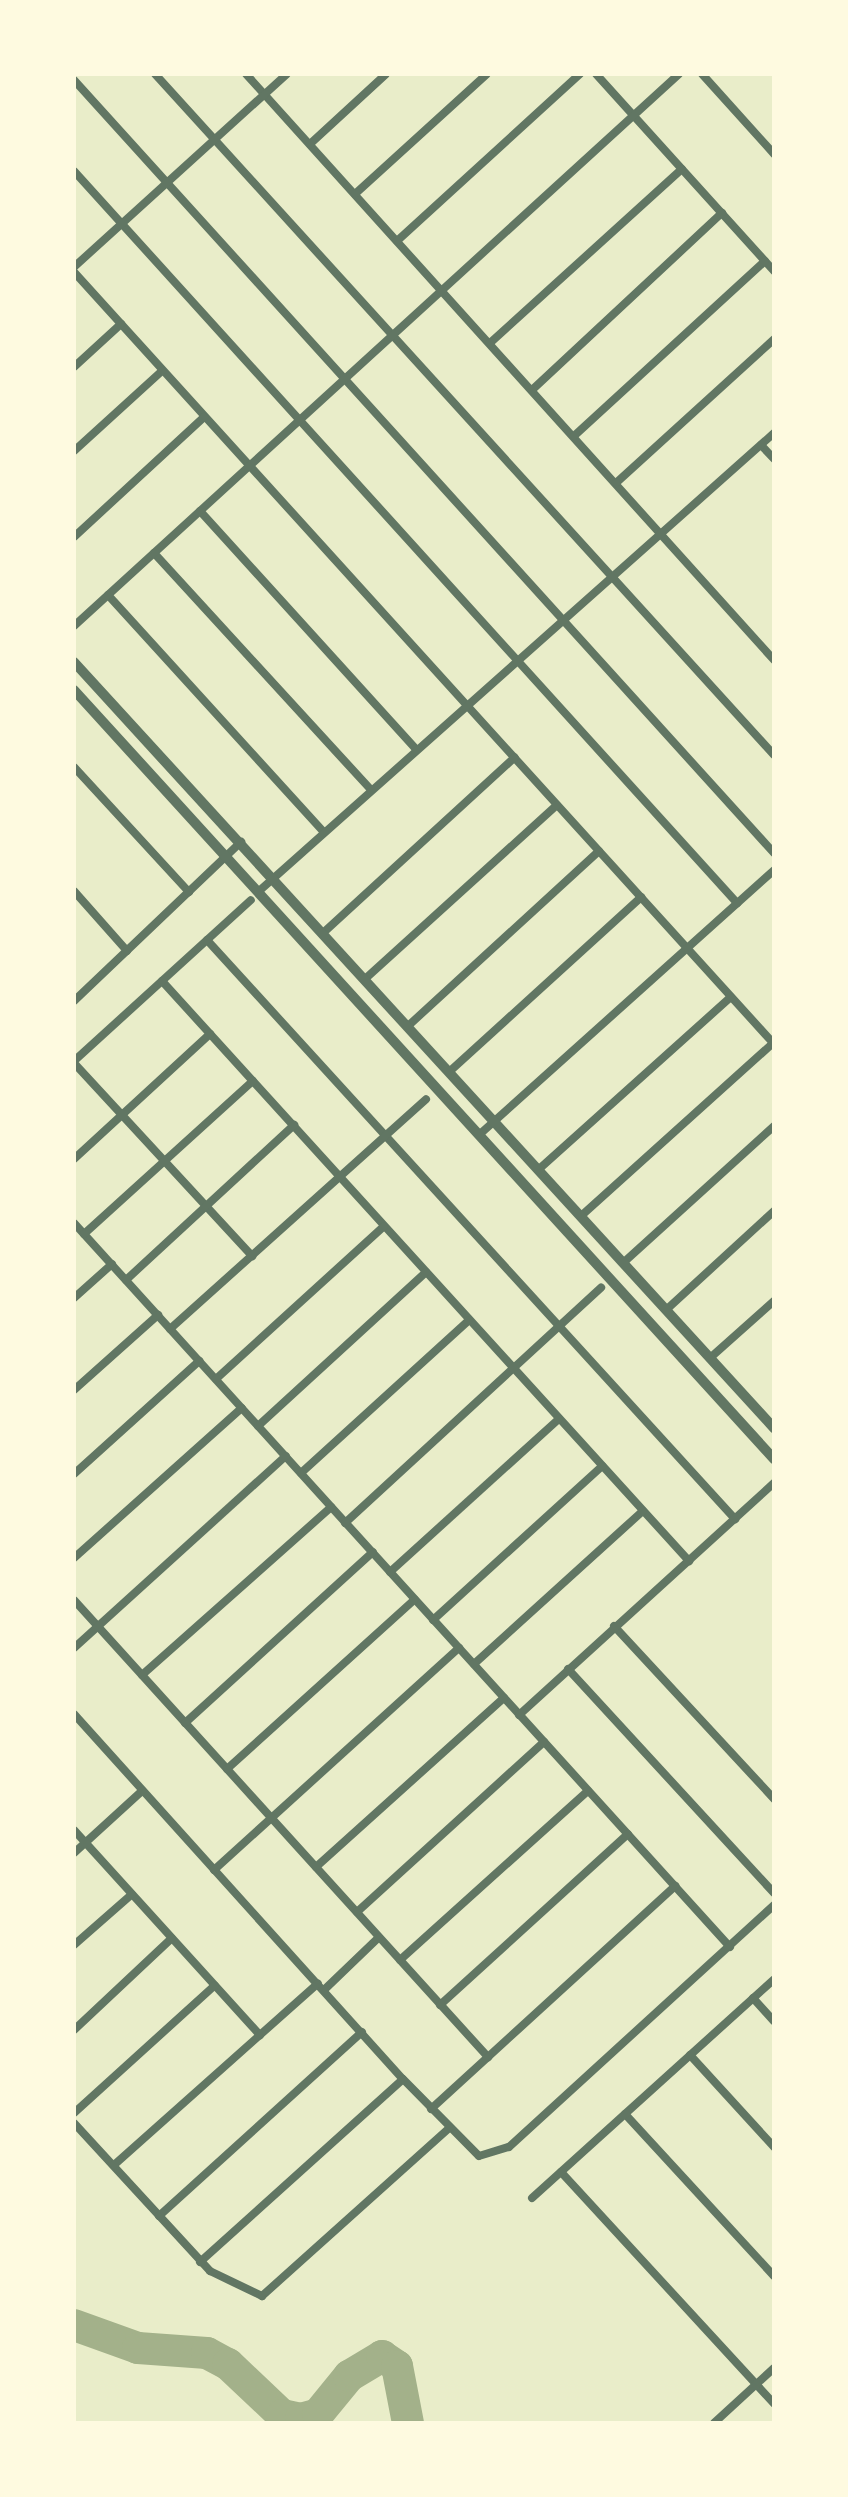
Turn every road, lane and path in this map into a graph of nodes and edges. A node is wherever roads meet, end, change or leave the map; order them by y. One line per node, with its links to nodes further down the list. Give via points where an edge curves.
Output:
1 (155, 74): 13 (street)
2 (246, 74): 11 (street)
3 (287, 74): 11 (street)
4 (386, 74): 14 (street)
5 (487, 74): 19 (street)
6 (580, 74): 22 (street)
7 (596, 74): 12 (street)
8 (679, 74): 12 (street)
9 (702, 74): 15 (street)
10 (74, 80): 18 (street)
11 (265, 94): 13 (street); 14 (street)
12 (634, 116): 16 (street); 26 (street)
13 (215, 140): 18 (street); 28 (street)
14 (310, 144): 19 (street)
15 (774, 154)
16 (682, 169): 20 (street); 30 (street)
17 (74, 171): 21 (street)
18 (167, 183): 21 (street); 33 (street)
19 (355, 194): 22 (street)
20 (722, 213): 23 (street); 34 (street)
21 (122, 224): 24 (street); 36 (street)
22 (397, 241): 26 (street)
23 (765, 261): 25 (street); 38 (street)
24 (74, 270): 27 (street)
25 (774, 271)
26 (442, 290): 28 (street); 30 (street)
27 (121, 324): 31 (street); 32 (street)
28 (393, 335): 33 (street); 48 (street)
29 (774, 339): 43 (street)
30 (490, 343): 34 (street)
31 (74, 367)
32 (162, 371): 35 (street); 40 (street)
33 (345, 379): 36 (street); 50 (street)
34 (532, 390): 38 (street)
35 (204, 417): 42 (street); 46 (street)
36 (300, 420): 42 (street); 52 (street)
37 (774, 433): 39 (street)
38 (574, 436): 43 (street)
39 (761, 445): 41 (street); 45 (street)
40 (74, 451)
41 (774, 459)
42 (249, 466): 44 (street); 56 (street)
43 (616, 483): 45 (street)
44 (200, 511): 47 (street); 57 (street)
45 (661, 532): 48 (street); 53 (street)
46 (74, 537)
47 (154, 553): 49 (street); 61 (street)
48 (611, 576): 50 (street); 58 (street)
49 (108, 595): 51 (street); 63 (street)
50 (562, 619): 52 (street); 66 (street)
51 (74, 626)
52 (516, 659): 56 (street); 74 (street)
53 (774, 660)
54 (74, 662): 64 (street)
55 (74, 690): 67 (street)
56 (466, 703): 57 (street); 59 (street)
57 (416, 749): 61 (street)
58 (774, 755)
59 (515, 757): 62 (street); 75 (street)
60 (74, 767): 71 (street)
61 (371, 790): 63 (street)
62 (557, 805): 65 (street); 79 (street)
63 (324, 832): 69 (street)
64 (241, 842): 67 (street); 69 (street)
65 (599, 851): 73 (street); 83 (street)
66 (774, 853)
67 (226, 857): 71 (street); 72 (street)
68 (774, 870): 74 (street)
69 (274, 878): 72 (street); 75 (street)
70 (74, 891): 78 (street)
71 (189, 892): 78 (street)
72 (254, 896): 76 (street); 95 (street)
73 (641, 897): 77 (street); 87 (street)
74 (737, 903): 77 (street)
75 (323, 933): 79 (street)
76 (207, 940): 80 (street); 94 (street)
77 (687, 948): 81 (street); 91 (street)
78 (127, 951): 82 (street)
79 (365, 979): 83 (street)
80 (162, 981): 84 (street); 86 (street)
81 (731, 997): 85 (street); 98 (street)
82 (74, 1000)
83 (408, 1026): 87 (street)
84 (210, 1034): 88 (street); 90 (street)
85 (773, 1044): 102 (street)
86 (74, 1062): 90 (street)
87 (449, 1072): 91 (street)
88 (253, 1081): 92 (street); 97 (street)
89 (426, 1099): 94 (street)
90 (122, 1115): 96 (street); 97 (street)
91 (494, 1121): 95 (street); 98 (street)
92 (294, 1125): 99 (street); 100 (street)
93 (774, 1126): 107 (street)
94 (387, 1134): 99 (street); 117 (street)
95 (480, 1134): 129 (street)
96 (74, 1159)
97 (165, 1162): 100 (street); 105 (street)
98 (538, 1170): 102 (street)
99 (340, 1176): 104 (street); 106 (street)
100 (206, 1206): 106 (street); 110 (street)
101 (774, 1211): 114 (street)
102 (581, 1216): 107 (street)
103 (74, 1223): 105 (street)
104 (384, 1226): 109 (street); 122 (street)
105 (84, 1234): 108 (street)
106 (252, 1256): 118 (street)
107 (623, 1263): 114 (street)
108 (112, 1264): 110 (street); 112 (street)
109 (426, 1272): 116 (street); 126 (street)
110 (126, 1280): 115 (street)
111 (601, 1288): 117 (street)
112 (74, 1298)
113 (774, 1301): 119 (street)
114 (666, 1310): 119 (street)
115 (158, 1315): 118 (street); 123 (street)
116 (469, 1320): 121 (street); 131 (street)
117 (559, 1326): 121 (street); 136 (street)
118 (170, 1329): 120 (street)
119 (710, 1358): 127 (street)
120 (199, 1361): 122 (street); 132 (street)
121 (513, 1369): 125 (street); 137 (street)
122 (216, 1379): 124 (street)
123 (74, 1390)
124 (242, 1408): 126 (street); 139 (street)
125 (559, 1419): 130 (street); 141 (street)
126 (258, 1426): 128 (street)
127 (774, 1428)
128 (286, 1456): 131 (street); 145 (street)
129 (774, 1459)
130 (602, 1466): 135 (street); 144 (street)
131 (301, 1473): 134 (street)
132 (74, 1474)
133 (774, 1483): 136 (street)
134 (331, 1507): 137 (street); 151 (street)
135 (643, 1511): 140 (street); 149 (street)
136 (735, 1519): 140 (street)
137 (345, 1523): 138 (street)
138 (373, 1552): 141 (street); 155 (street)
139 (74, 1558)
140 (689, 1561): 146 (street)
141 (390, 1572): 142 (street)
142 (415, 1599): 144 (street); 157 (street)
143 (74, 1600): 145 (street)
144 (433, 1620): 148 (street)
145 (98, 1626): 147 (street); 151 (street)
146 (614, 1626): 150 (street); 160 (street)
147 (74, 1648)
148 (459, 1648): 149 (street); 161 (street)
149 (474, 1664): 152 (street)
150 (568, 1669): 154 (street); 169 (street)
151 (142, 1675): 155 (street)
152 (504, 1698): 154 (street); 166 (street)
153 (74, 1714): 158 (street)
154 (519, 1715): 156 (street)
155 (185, 1723): 157 (street)
156 (544, 1742): 159 (street); 172 (street)
157 (227, 1769): 161 (street)
158 (142, 1791): 164 (street); 167 (street)
159 (588, 1791): 163 (street); 177 (street)
160 (774, 1799)
161 (272, 1818): 166 (street); 167 (street)
162 (74, 1830): 164 (street)
163 (628, 1834): 168 (street); 182 (street)
164 (86, 1842): 165 (street); 170 (street)
165 (74, 1853)
166 (316, 1867): 172 (street)
167 (214, 1870): 180 (street)
168 (675, 1886): 176 (street); 188 (street)
169 (774, 1893)
170 (132, 1894): 174 (street); 175 (street)
171 (774, 1905): 176 (street)
172 (357, 1912): 173 (street)
173 (379, 1937): 177 (street); 180 (street)
174 (172, 1938): 179 (street); 184 (street)
175 (74, 1945)
176 (730, 1947): 194 (street, via 509,2147 479,2156)
177 (400, 1960): 182 (street)
178 (774, 1979): 181 (street)
179 (215, 1985): 186 (street); 191 (street)
180 (321, 1986): 185 (street); 186 (street)
181 (753, 1998): 183 (street); 187 (street)
182 (440, 2005): 188 (street)
183 (774, 2021)
184 (74, 2030)
185 (362, 2032): 189 (street); 199 (street)
186 (260, 2035): 196 (street)
187 (690, 2055): 192 (street); 195 (street)
188 (488, 2057): 190 (street)
189 (403, 2079): 190 (street); 200 (street)
190 (431, 2109): 194 (street)
191 (74, 2113)
192 (625, 2114): 197 (street); 201 (street)
193 (74, 2123): 196 (street)
194 (449, 2128): 200 (street, via 262,2296)
195 (774, 2147)
196 (114, 2165): 199 (street)
197 (561, 2172): 198 (street); 203 (street)
198 (532, 2198)
199 (159, 2216): 200 (street)
200 (200, 2262)
201 (774, 2276)
202 (774, 2368): 203 (street)
203 (756, 2384): 204 (street); 205 (street)
204 (774, 2404)
205 (714, 2423)

